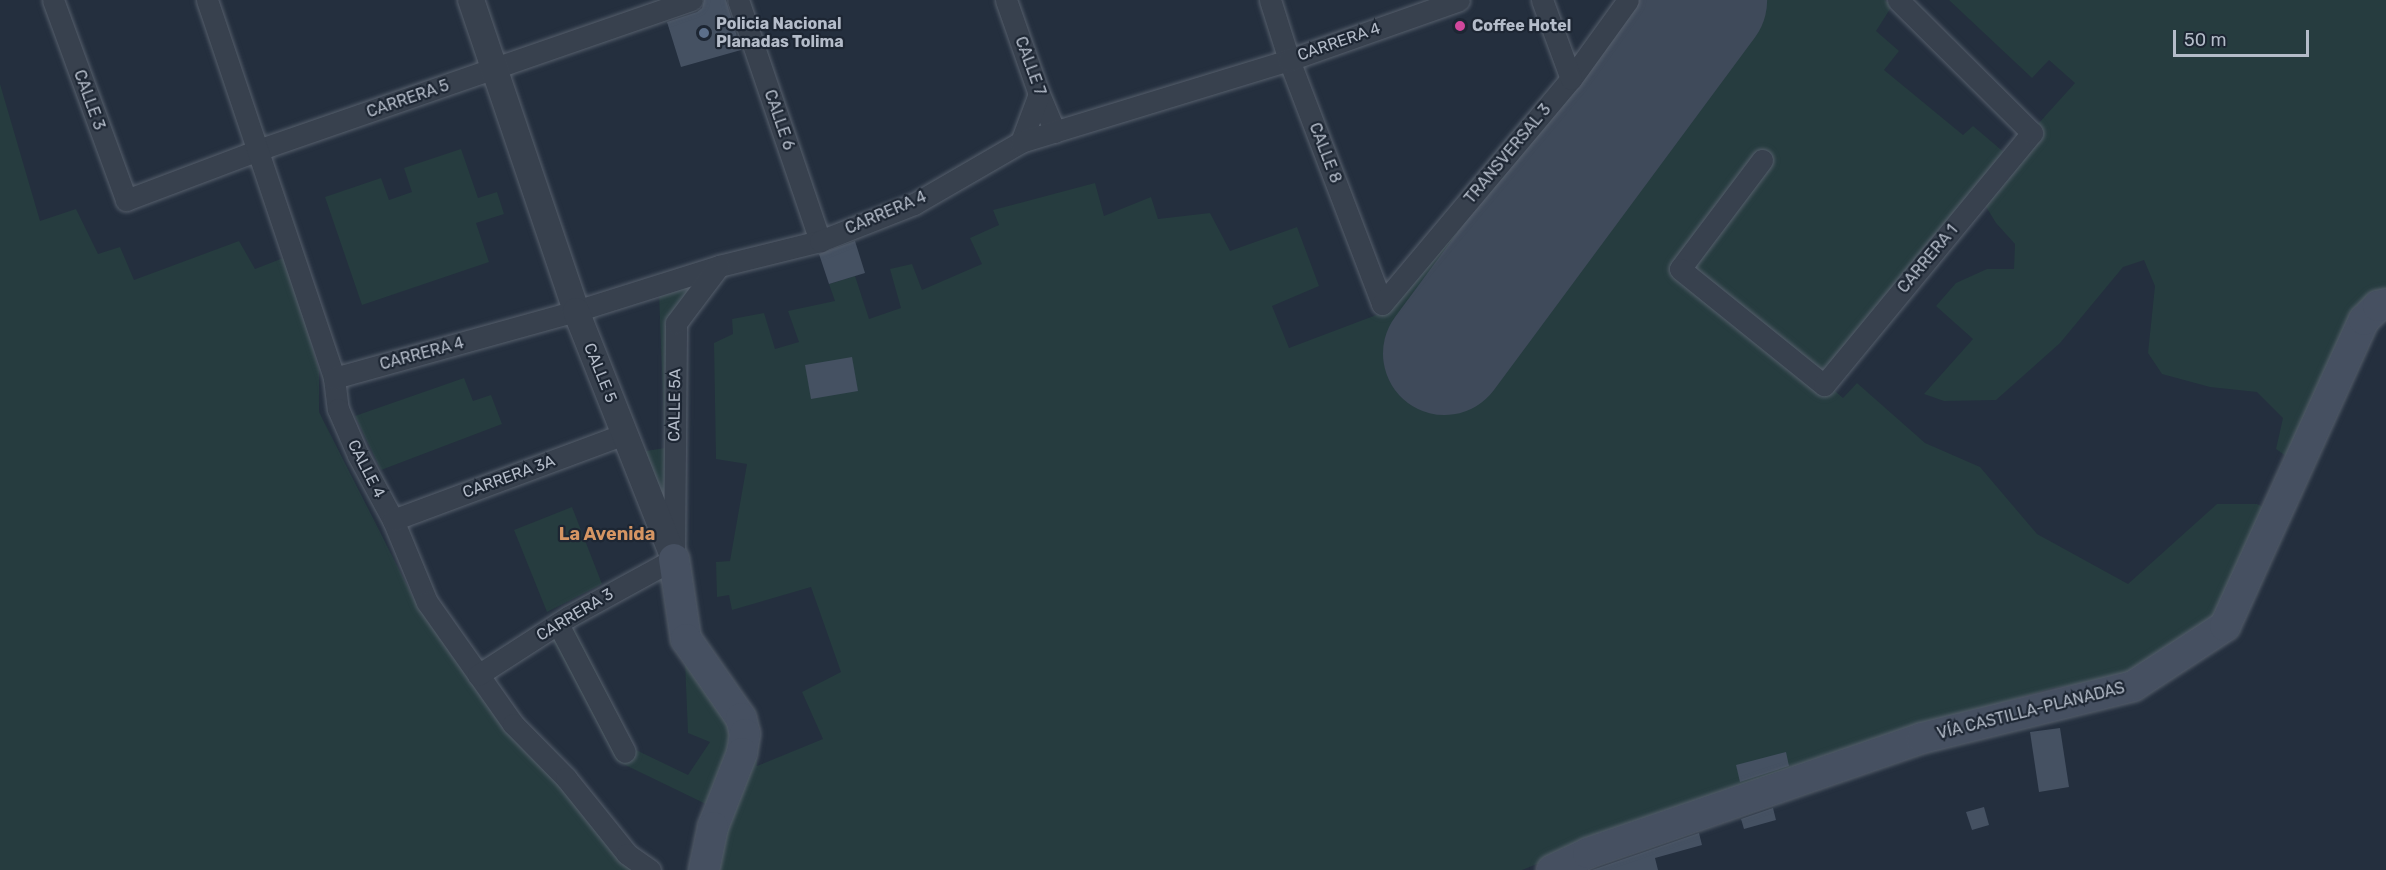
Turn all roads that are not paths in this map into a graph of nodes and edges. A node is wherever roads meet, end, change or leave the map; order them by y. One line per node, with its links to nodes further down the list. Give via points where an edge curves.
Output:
1 (53, 0): 20 (street, CALLE 3)
2 (207, 0): 18 (street, CALLE 4)
3 (471, 0): 13 (street, CALLE 5)
4 (692, 0): 13 (street, CARRERA 5)
5 (738, 0): 21 (street, CALLE 6)
6 (1006, 0): 15 (street, CALLE 7)
7 (1270, 0): 12 (street, CALLE 8)
8 (1459, 0): 12 (street, CARRERA 4)
9 (1542, 0): 14 (street)
10 (1628, 0): 14 (street, TRANSVERSAL 3)
11 (1900, 1): 19 (street, CARRERA 1, via 2032,133 1824,385 1680,269)
12 (1289, 60): 16 (street, CARRERA 4); 23 (street, CALLE 8)
13 (495, 69): 18 (street, CARRERA 5); 25 (street, CALLE 5)
14 (1570, 79): 23 (street, TRANSVERSAL 3)
15 (1039, 94): 16 (street, CALLE 7); 17 (street)
16 (1055, 132): 17 (street, CARRERA 4)
17 (1021, 142): 21 (street, CARRERA 4, via 914,204)
18 (258, 150): 20 (street, CARRERA 5); 26 (street, CALLE 4)
19 (1762, 160)
20 (126, 200)
21 (820, 241): 22 (street, CARRERA 4)
22 (719, 266): 25 (street, CARRERA 4); 29 (street, CALLE 5A, via 676,323)
23 (1382, 304)
24 (2386, 304): 35 (main road, VÍA CASTILLA-PLANADAS, via 2378,306 2364,320 2225,626 2133,686 1922,738 1588,853)
25 (576, 311): 26 (street, CARRERA 4); 27 (street, CALLE 5)
26 (334, 378): 28 (street, CALLE 4, via 338,410)
27 (624, 434): 28 (street, CARRERA 3A); 29 (street, CALLE 5)
28 (393, 520): 31 (street, CALLE 4, via 427,602)
29 (674, 559): 30 (street, CARRERA 3); 34 (main road, CALLE 5, via 686,639 741,718 745,734 742,753 713,826)
30 (558, 624): 31 (street, CARRERA 3); 32 (street)
31 (478, 675): 33 (street, CALLE 4, via 513,724 566,778 627,854)
32 (625, 752)
33 (650, 870)
34 (704, 870)
35 (1551, 870)

